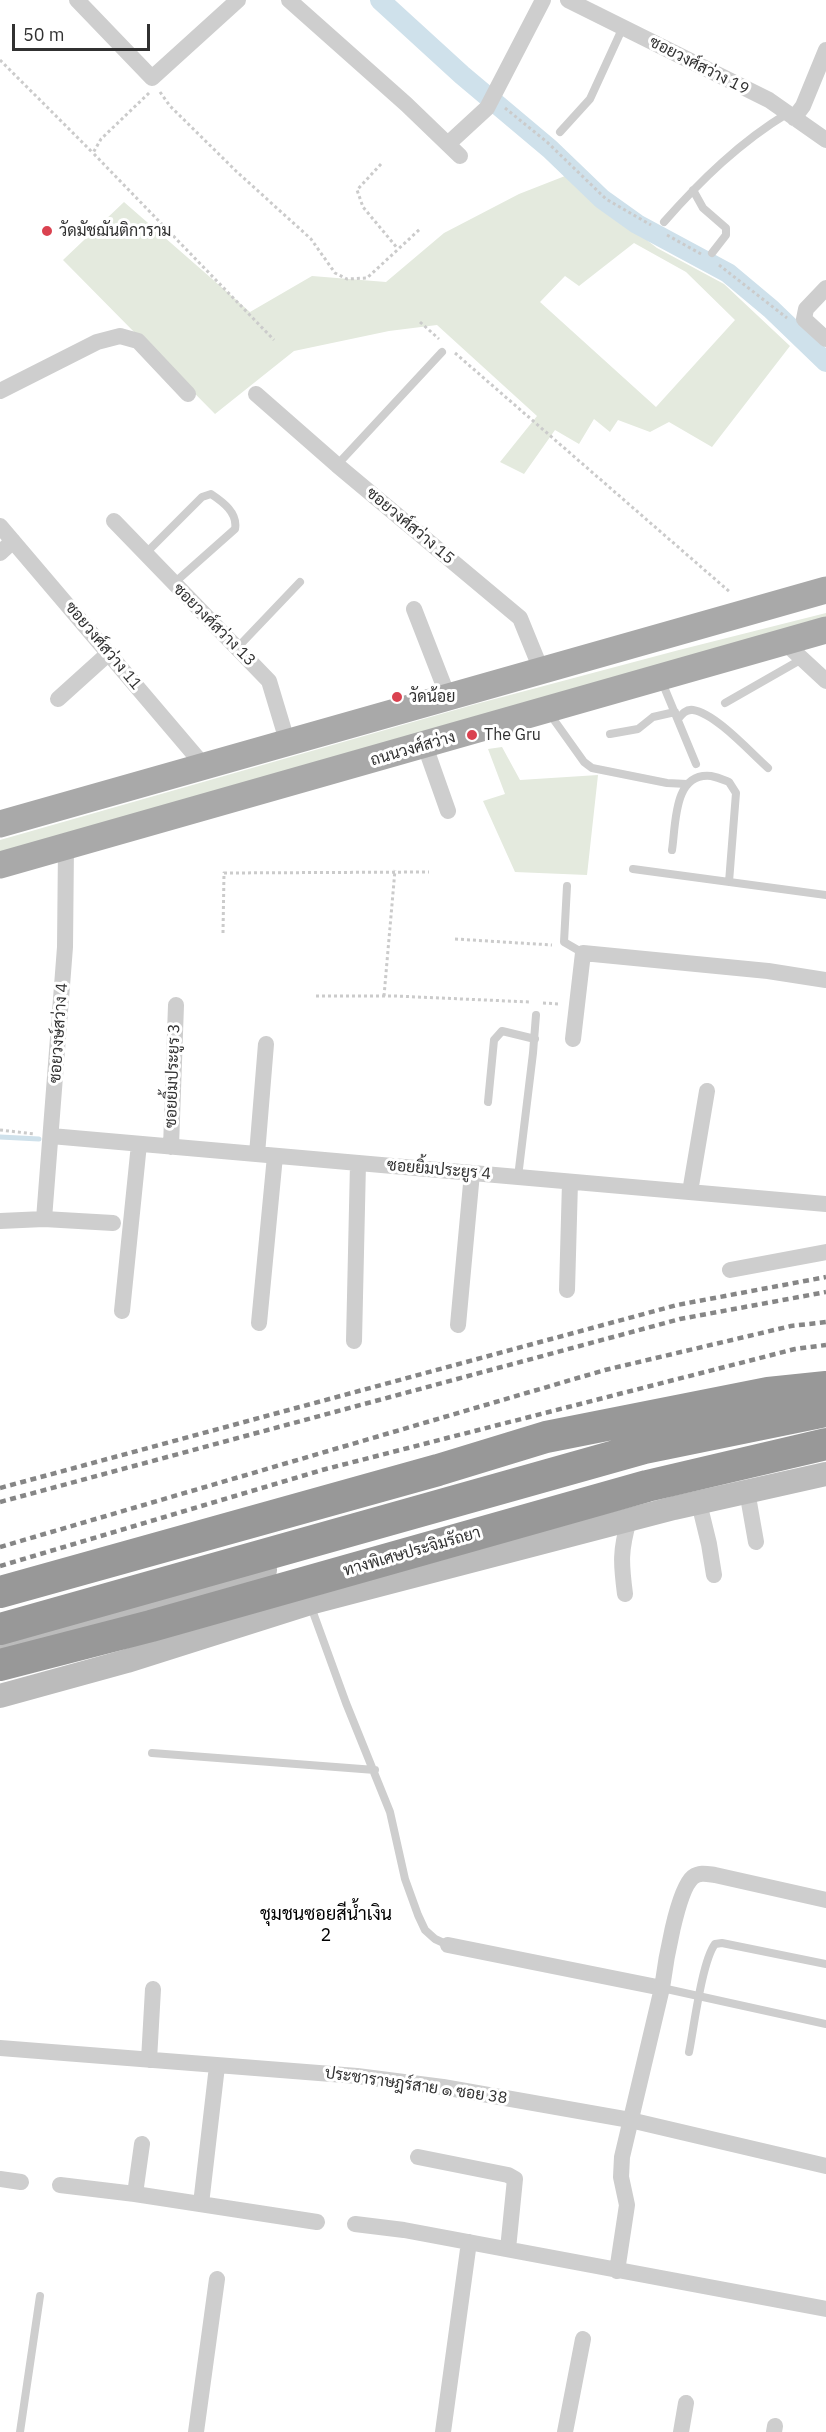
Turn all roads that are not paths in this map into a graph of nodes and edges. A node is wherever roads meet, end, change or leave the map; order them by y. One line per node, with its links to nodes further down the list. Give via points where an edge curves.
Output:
1 (77, 0): 2 (street, via 152,78)
2 (238, 0)
3 (289, 0): 11 (street)
4 (543, 0): 11 (street, via 487,108)
5 (568, 0): 6 (street, ซอยวงศ์สว่าง 19)
6 (622, 27): 8 (street, ซอยวงศ์สว่าง 19, via 769,100); 9 (lane, via 590,99)
7 (826, 50): 8 (street, via 802,106)
8 (791, 116): 10 (street, ซอยวงศ์สว่าง 19); 13 (lane, via 758,131)
9 (560, 132)
10 (826, 140)
11 (448, 143): 12 (street)
12 (460, 156)
13 (693, 190): 14 (lane); 15 (lane, via 703,208 726,228 726,235)
14 (664, 222)
15 (712, 254)
16 (826, 288): 17 (street, via 806,309 804,319)
17 (826, 339)
18 (444, 348): 22 (lane)
19 (0, 391): 20 (street, via 97,342 120,336 138,341)
20 (188, 394)
21 (256, 394): 22 (street, ซอยวงศ์สว่าง 15)
22 (337, 465): 36 (street, ซอยวงศ์สว่าง 15, via 520,618)
23 (114, 521): 27 (street, ซอยวงศ์สว่าง 13)
24 (0, 526): 25 (street, ซอยวงศ์สว่าง 11)
25 (13, 541): 26 (street); 35 (street, ซอยวงศ์สว่าง 11)
26 (0, 553)
27 (145, 554): 29 (street, ซอยวงศ์สว่าง 13); 29 (lane, via 202,497 211,494 227,506 236,522 235,529)
28 (300, 582): 33 (lane)
29 (173, 584): 33 (street, ซอยวงศ์สว่าง 13)
30 (826, 590): 36 (main road)
31 (414, 609): 40 (street)
32 (826, 630): 34 (main road, ถนนวงศ์สว่าง)
33 (238, 647): 45 (street, ซอยวงศ์สว่าง 13, via 269,681)
34 (793, 650): 37 (main road, ถนนวงศ์สว่าง); 38 (street); 41 (lane)
35 (109, 653): 39 (street); 48 (street, ซอยวงศ์สว่าง 11)
36 (542, 672): 40 (main road)
37 (661, 679): 42 (main road, ถนนวงศ์สว่าง); 43 (lane)
38 (826, 681)
39 (58, 699)
40 (449, 699): 45 (main road)
41 (725, 703)
42 (547, 711): 46 (main road, ถนนวงศ์สว่าง); 50 (lane, via 592,768)
43 (676, 716): 44 (lane, via 653,717 638,729); 47 (lane); 49 (lane, via 694,710 707,716)
44 (610, 734)
45 (288, 744): 48 (main road)
46 (424, 746): 51 (street); 53 (main road, ถนนวงศ์สว่าง)
47 (696, 764)
48 (205, 767): 52 (main road)
49 (768, 768)
50 (687, 784): 54 (lane, via 681,793); 57 (lane, via 711,776 729,782 736,793)
51 (448, 811)
52 (0, 824)
53 (66, 846): 55 (main road, ถนนวงศ์สว่าง); 69 (street, ซอยวงษ์สว่าง 4, via 65,947)
54 (672, 850)
55 (0, 864)
56 (633, 869): 57 (lane)
57 (729, 882): 59 (lane)
58 (567, 886): 60 (lane, via 564,942)
59 (826, 895)
60 (583, 953): 61 (street); 65 (street)
61 (826, 980)
62 (176, 1005): 71 (street, ซอยยิ้มประยูร 3)
63 (536, 1015): 64 (lane)
64 (535, 1039): 68 (lane, via 502,1031 494,1040); 76 (lane)
65 (573, 1039)
66 (266, 1044): 72 (street)
67 (707, 1091): 78 (street)
68 (488, 1102)
69 (51, 1136): 70 (street, ซอยยิ้มประยูร 4); 80 (street, ซอยวงษ์สว่าง 4)
70 (139, 1144): 71 (street, ซอยยิ้มประยูร 4); 86 (street)
71 (171, 1147): 72 (street, ซอยยิ้มประยูร 4)
72 (257, 1154): 73 (street, ซอยยิ้มประยูร 4)
73 (275, 1156): 74 (street, ซอยยิ้มประยูร 4); 87 (street)
74 (357, 1163): 75 (street, ซอยยิ้มประยูร 4); 89 (street)
75 (472, 1173): 76 (street, ซอยยิ้มประยูร 4); 88 (street)
76 (518, 1177): 77 (street, ซอยยิ้มประยูร 4)
77 (570, 1182): 78 (street, ซอยยิ้มประยูร 4); 85 (street)
78 (690, 1192): 79 (street, ซอยยิ้มประยูร 4)
79 (826, 1204)
80 (44, 1219): 81 (street); 82 (street)
81 (0, 1221)
82 (113, 1223)
83 (826, 1252): 84 (street)
84 (730, 1270)
85 (567, 1290)
86 (122, 1311)
87 (259, 1323)
88 (458, 1325)
89 (354, 1341)
90 (826, 1387): 99 (highway, via 768,1393 546,1437)
91 (826, 1410): 102 (highway, via 644,1448); 103 (main road, via 647,1456)
92 (826, 1444): 104 (highway, ทางพิเศษประจิมรัถยา, via 647,1486)
93 (826, 1474): 94 (main road)
94 (747, 1491): 95 (main road); 97 (street)
95 (699, 1503): 96 (main road); 98 (street)
96 (628, 1520): 100 (street, via 620,1560); 101 (main road)
97 (756, 1542)
98 (714, 1575)
99 (0, 1592)
100 (625, 1594)
101 (310, 1604): 105 (main road); 107 (lane)
102 (0, 1629)
103 (0, 1648)
104 (0, 1665)
105 (0, 1696)
106 (152, 1753): 107 (lane)
107 (375, 1770): 109 (lane, via 417,1915 425,1930)
108 (826, 1900): 111 (street, via 715,1875 694,1876 682,1892)
109 (448, 1945): 111 (street)
110 (826, 1964): 113 (lane, via 716,1944 704,1972)
111 (662, 1988): 113 (lane); 119 (street)
112 (153, 1989): 117 (street)
113 (700, 1997): 114 (lane); 116 (lane)
114 (826, 2024)
115 (0, 2048): 117 (street, ประชาราษฎร์สาย ๑ ซอย 38)
116 (689, 2052)
117 (149, 2060): 118 (street, ประชาราษฎร์สาย ๑ ซอย 38)
118 (217, 2066): 119 (street, ประชาราษฎร์สาย ๑ ซอย 38, via 443,2087); 127 (street)
119 (630, 2120): 122 (street, ประชาราษฎร์สาย ๑ ซอย 38); 132 (street, via 622,2157 621,2177 627,2205)
120 (142, 2144): 126 (street)
121 (418, 2157): 131 (street, via 515,2179)
122 (826, 2166)
123 (0, 2179): 124 (street)
124 (21, 2182)
125 (60, 2185): 126 (street)
126 (135, 2194): 127 (street)
127 (201, 2204): 128 (street)
128 (317, 2222)
129 (355, 2224): 130 (street)
130 (469, 2242): 131 (street); 140 (street)
131 (508, 2249): 132 (street)
132 (617, 2271): 135 (street)
133 (217, 2279): 139 (street)
134 (40, 2296): 138 (lane)
135 (826, 2309)
136 (583, 2339): 141 (street)
137 (686, 2403): 142 (street)
138 (21, 2432)
139 (196, 2432)
140 (443, 2432)
141 (565, 2432)
142 (681, 2432)

